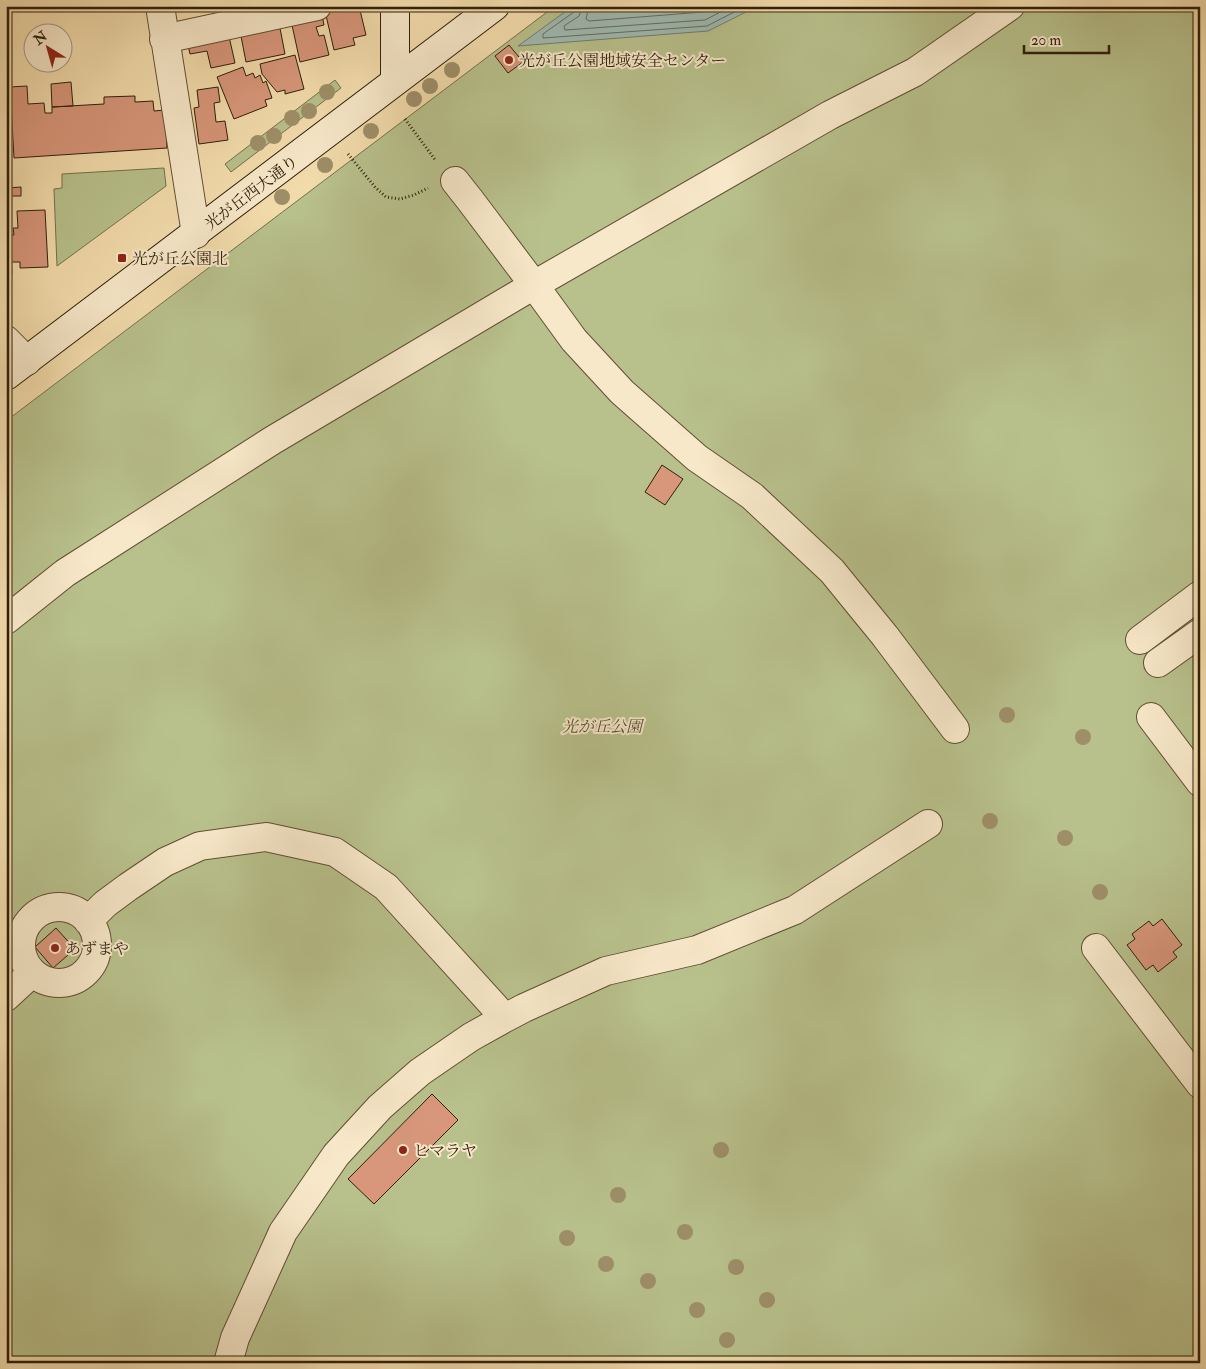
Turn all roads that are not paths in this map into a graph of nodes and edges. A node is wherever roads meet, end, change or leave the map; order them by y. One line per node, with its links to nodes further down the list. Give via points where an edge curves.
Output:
1 (160, 6): 6 (street)
2 (317, 6): 6 (street)
3 (395, 6): 7 (street)
4 (495, 6): 7 (street, 光が丘西大通り)
5 (1010, 6): 10 (street, via 915,72 830,115)
6 (164, 39): 9 (street)
7 (395, 82): 9 (street, 光が丘西大通り)
8 (455, 181): 10 (street)
9 (196, 234): 12 (street, 光が丘西大通り)
10 (534, 285): 14 (street, via 273,440 65,573); 19 (street, via 574,340 622,392 697,458 752,496 832,571)
11 (6, 340): 12 (street)
12 (16, 369)
13 (1200, 595): 16 (street)
14 (6, 620)
15 (1200, 633): 17 (street)
16 (1140, 640)
17 (1158, 663)
18 (1151, 717): 20 (street)
19 (955, 729)
20 (1200, 782)
21 (928, 824): 26 (street, via 795,910 697,950 606,970)
22 (88, 921): 24 (street, via 96,935 97,948 87,971 78,979 54,983); 24 (street, via 70,908 57,906 33,917 21,940 21,952); 26 (street, via 105,904 165,862 200,846 266,837 335,852 386,887)
23 (1096, 948): 27 (street)
24 (32, 973): 25 (street)
25 (6, 997)
26 (505, 1018): 28 (street, via 420,1072 380,1107 336,1155 283,1232 235,1338)
27 (1200, 1084)
28 (228, 1363)

